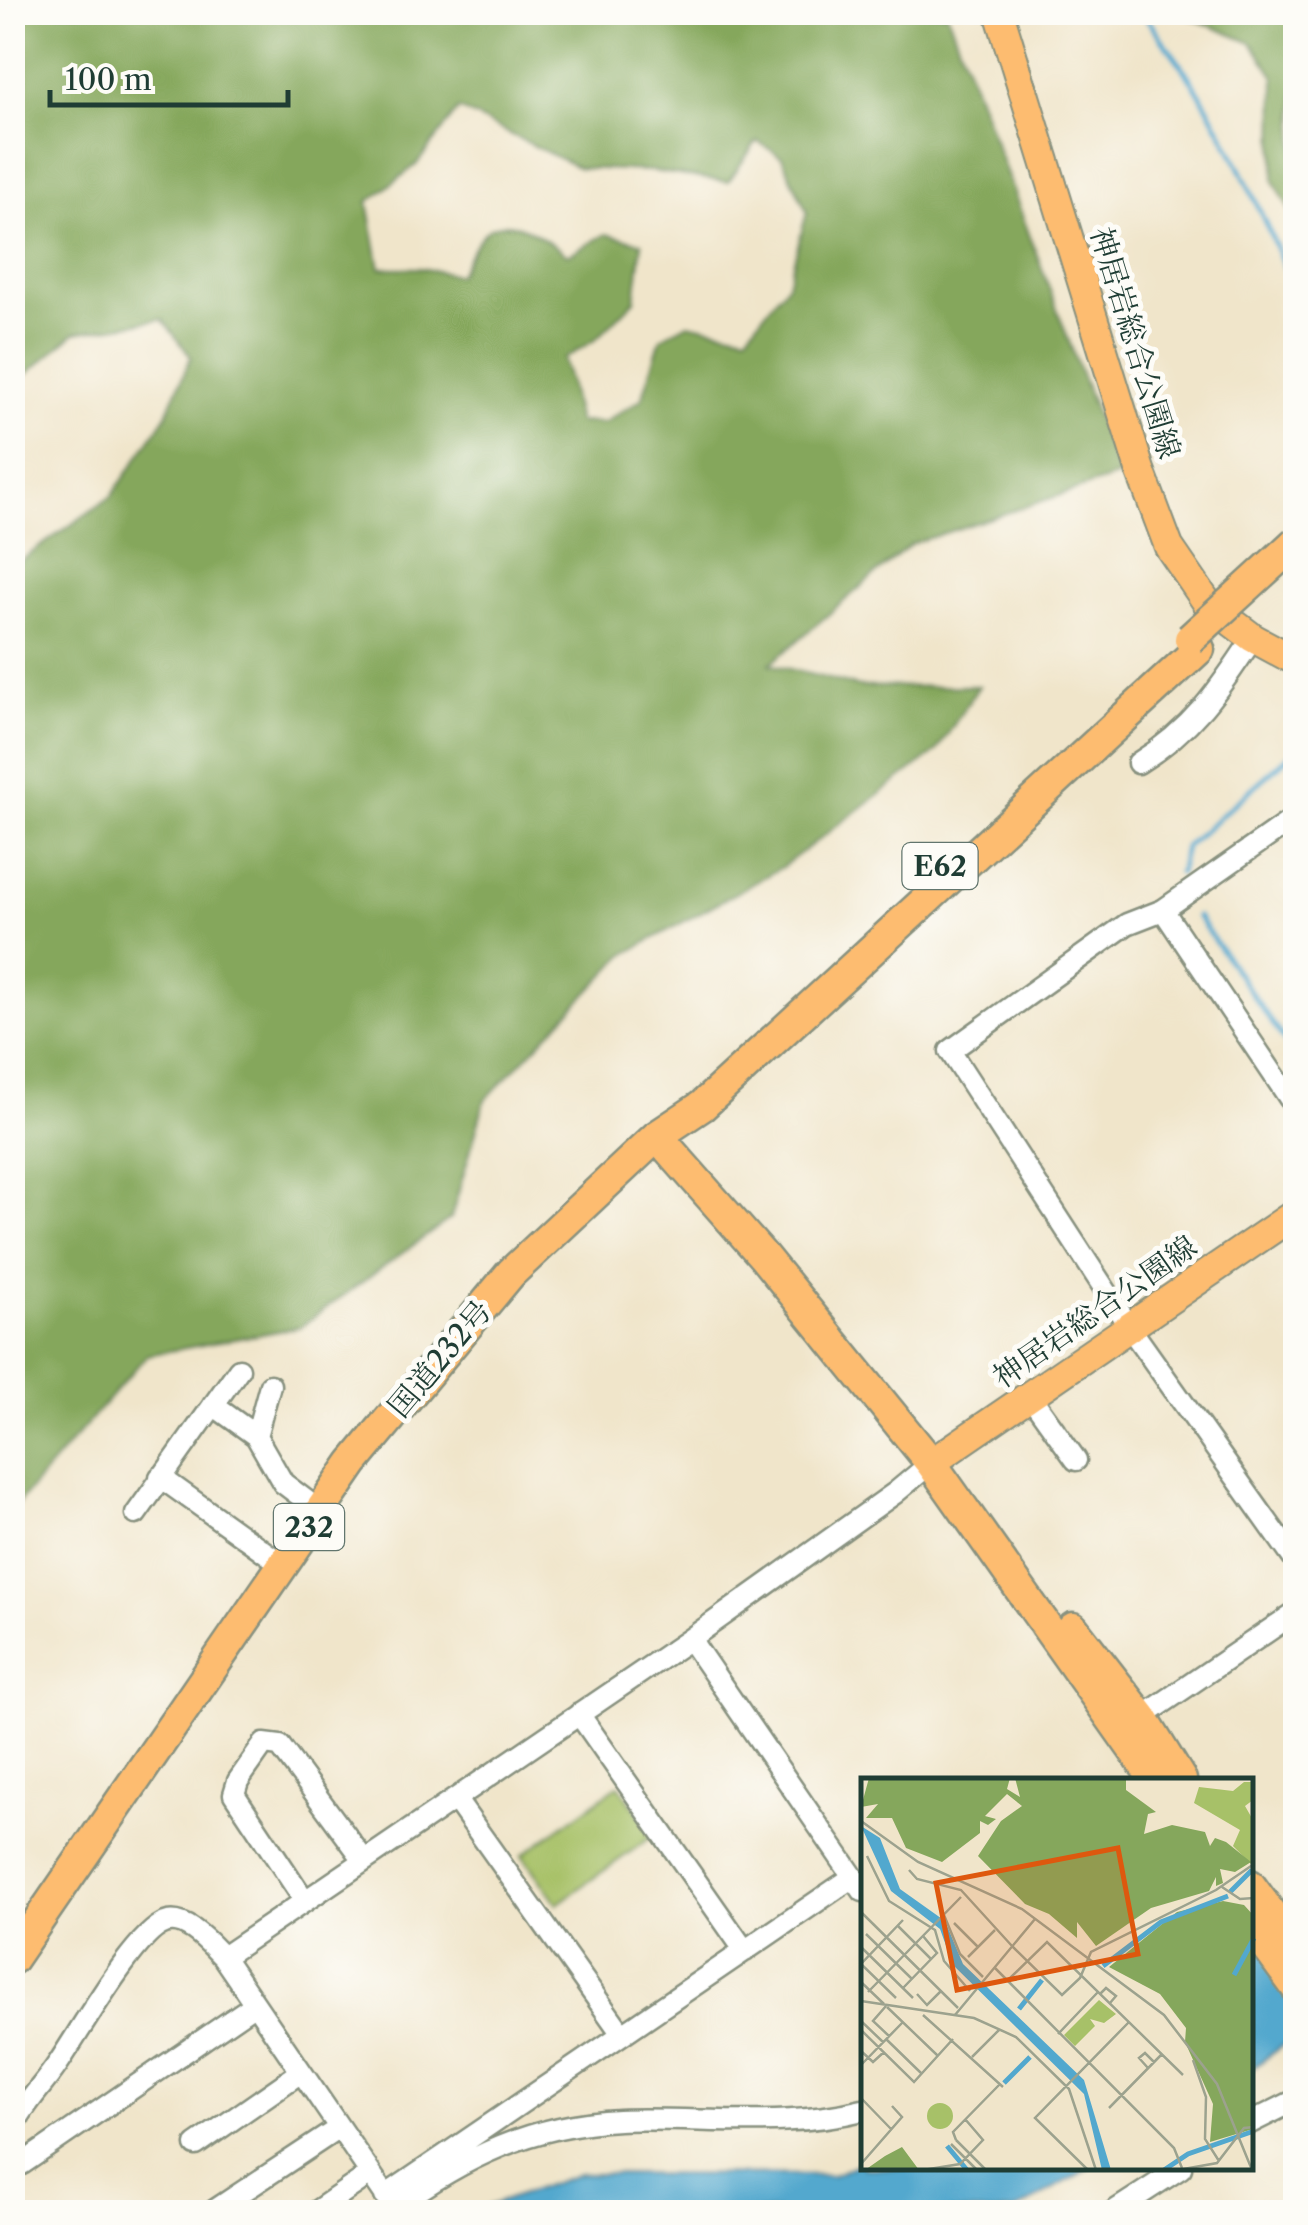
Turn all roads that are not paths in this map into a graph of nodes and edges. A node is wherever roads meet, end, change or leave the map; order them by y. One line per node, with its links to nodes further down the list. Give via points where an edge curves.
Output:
1 (999, 12): 5 (main road, 神居岩総合公園線, via 1169,547 1208,604)
2 (1296, 542): 4 (highway, E62, bridge)
3 (1296, 560): 4 (highway, E62)
4 (1194, 644): 10 (highway, E62)
5 (1275, 650): 6 (street, via 1170,744)
6 (1138, 763)
7 (1296, 817): 8 (street)
8 (1162, 910): 9 (street); 12 (street, via 1128,924 950,1051)
9 (1296, 1108)
10 (657, 1136): 19 (highway); 21 (highway, 国道232号 / 232, via 511,1273)
11 (1296, 1213): 12 (main road, 神居岩総合公園線)
12 (1130, 1328): 15 (main road, 神居岩総合公園線); 23 (street)
13 (240, 1369): 16 (street)
14 (270, 1385): 17 (street)
15 (1031, 1397): 18 (street); 19 (main road, 神居岩総合公園線)
16 (213, 1405): 17 (street); 20 (street)
17 (256, 1436): 21 (street, via 283,1484)
18 (1076, 1460)
19 (931, 1463): 26 (street); 28 (highway, via 963,1488)
20 (160, 1477): 22 (street); 24 (street)
21 (320, 1511): 24 (highway, 国道232号 / 232)
22 (136, 1514)
23 (1296, 1562)
24 (283, 1565): 40 (highway, 国道232号 / 232)
25 (1296, 1612): 28 (street)
26 (690, 1638): 27 (street); 33 (street)
27 (578, 1714): 31 (street); 38 (street)
28 (1132, 1724): 29 (highway); 30 (highway)
29 (1153, 1778)
30 (1179, 1778)
31 (456, 1800): 32 (street); 43 (street)
32 (364, 1860): 35 (street); 35 (street, via 280,1746 264,1744 234,1794)
33 (858, 1884): 38 (street)
34 (1253, 1889): 37 (highway)
35 (305, 1901): 39 (street)
36 (1253, 1928): 41 (highway)
37 (1296, 1948)
38 (745, 1951): 43 (street)
39 (223, 1957): 42 (street); 49 (street, via 199,1933 163,1923 119,1970)
40 (12, 1959)
41 (1296, 1987)
42 (255, 2004): 44 (street); 51 (street, via 22,2164)
43 (622, 2034): 54 (street)
44 (301, 2072): 48 (street); 50 (street)
45 (1296, 2100): 47 (street)
46 (861, 2110): 54 (street, via 784,2122 584,2123 517,2137)
47 (1253, 2121)
48 (339, 2128): 53 (street); 55 (street)
49 (12, 2129)
50 (196, 2144)
51 (12, 2150)
52 (1178, 2170): 57 (street)
53 (370, 2174): 54 (street); 56 (street)
54 (392, 2205)
55 (215, 2210)
56 (315, 2212)
57 (1113, 2212)

